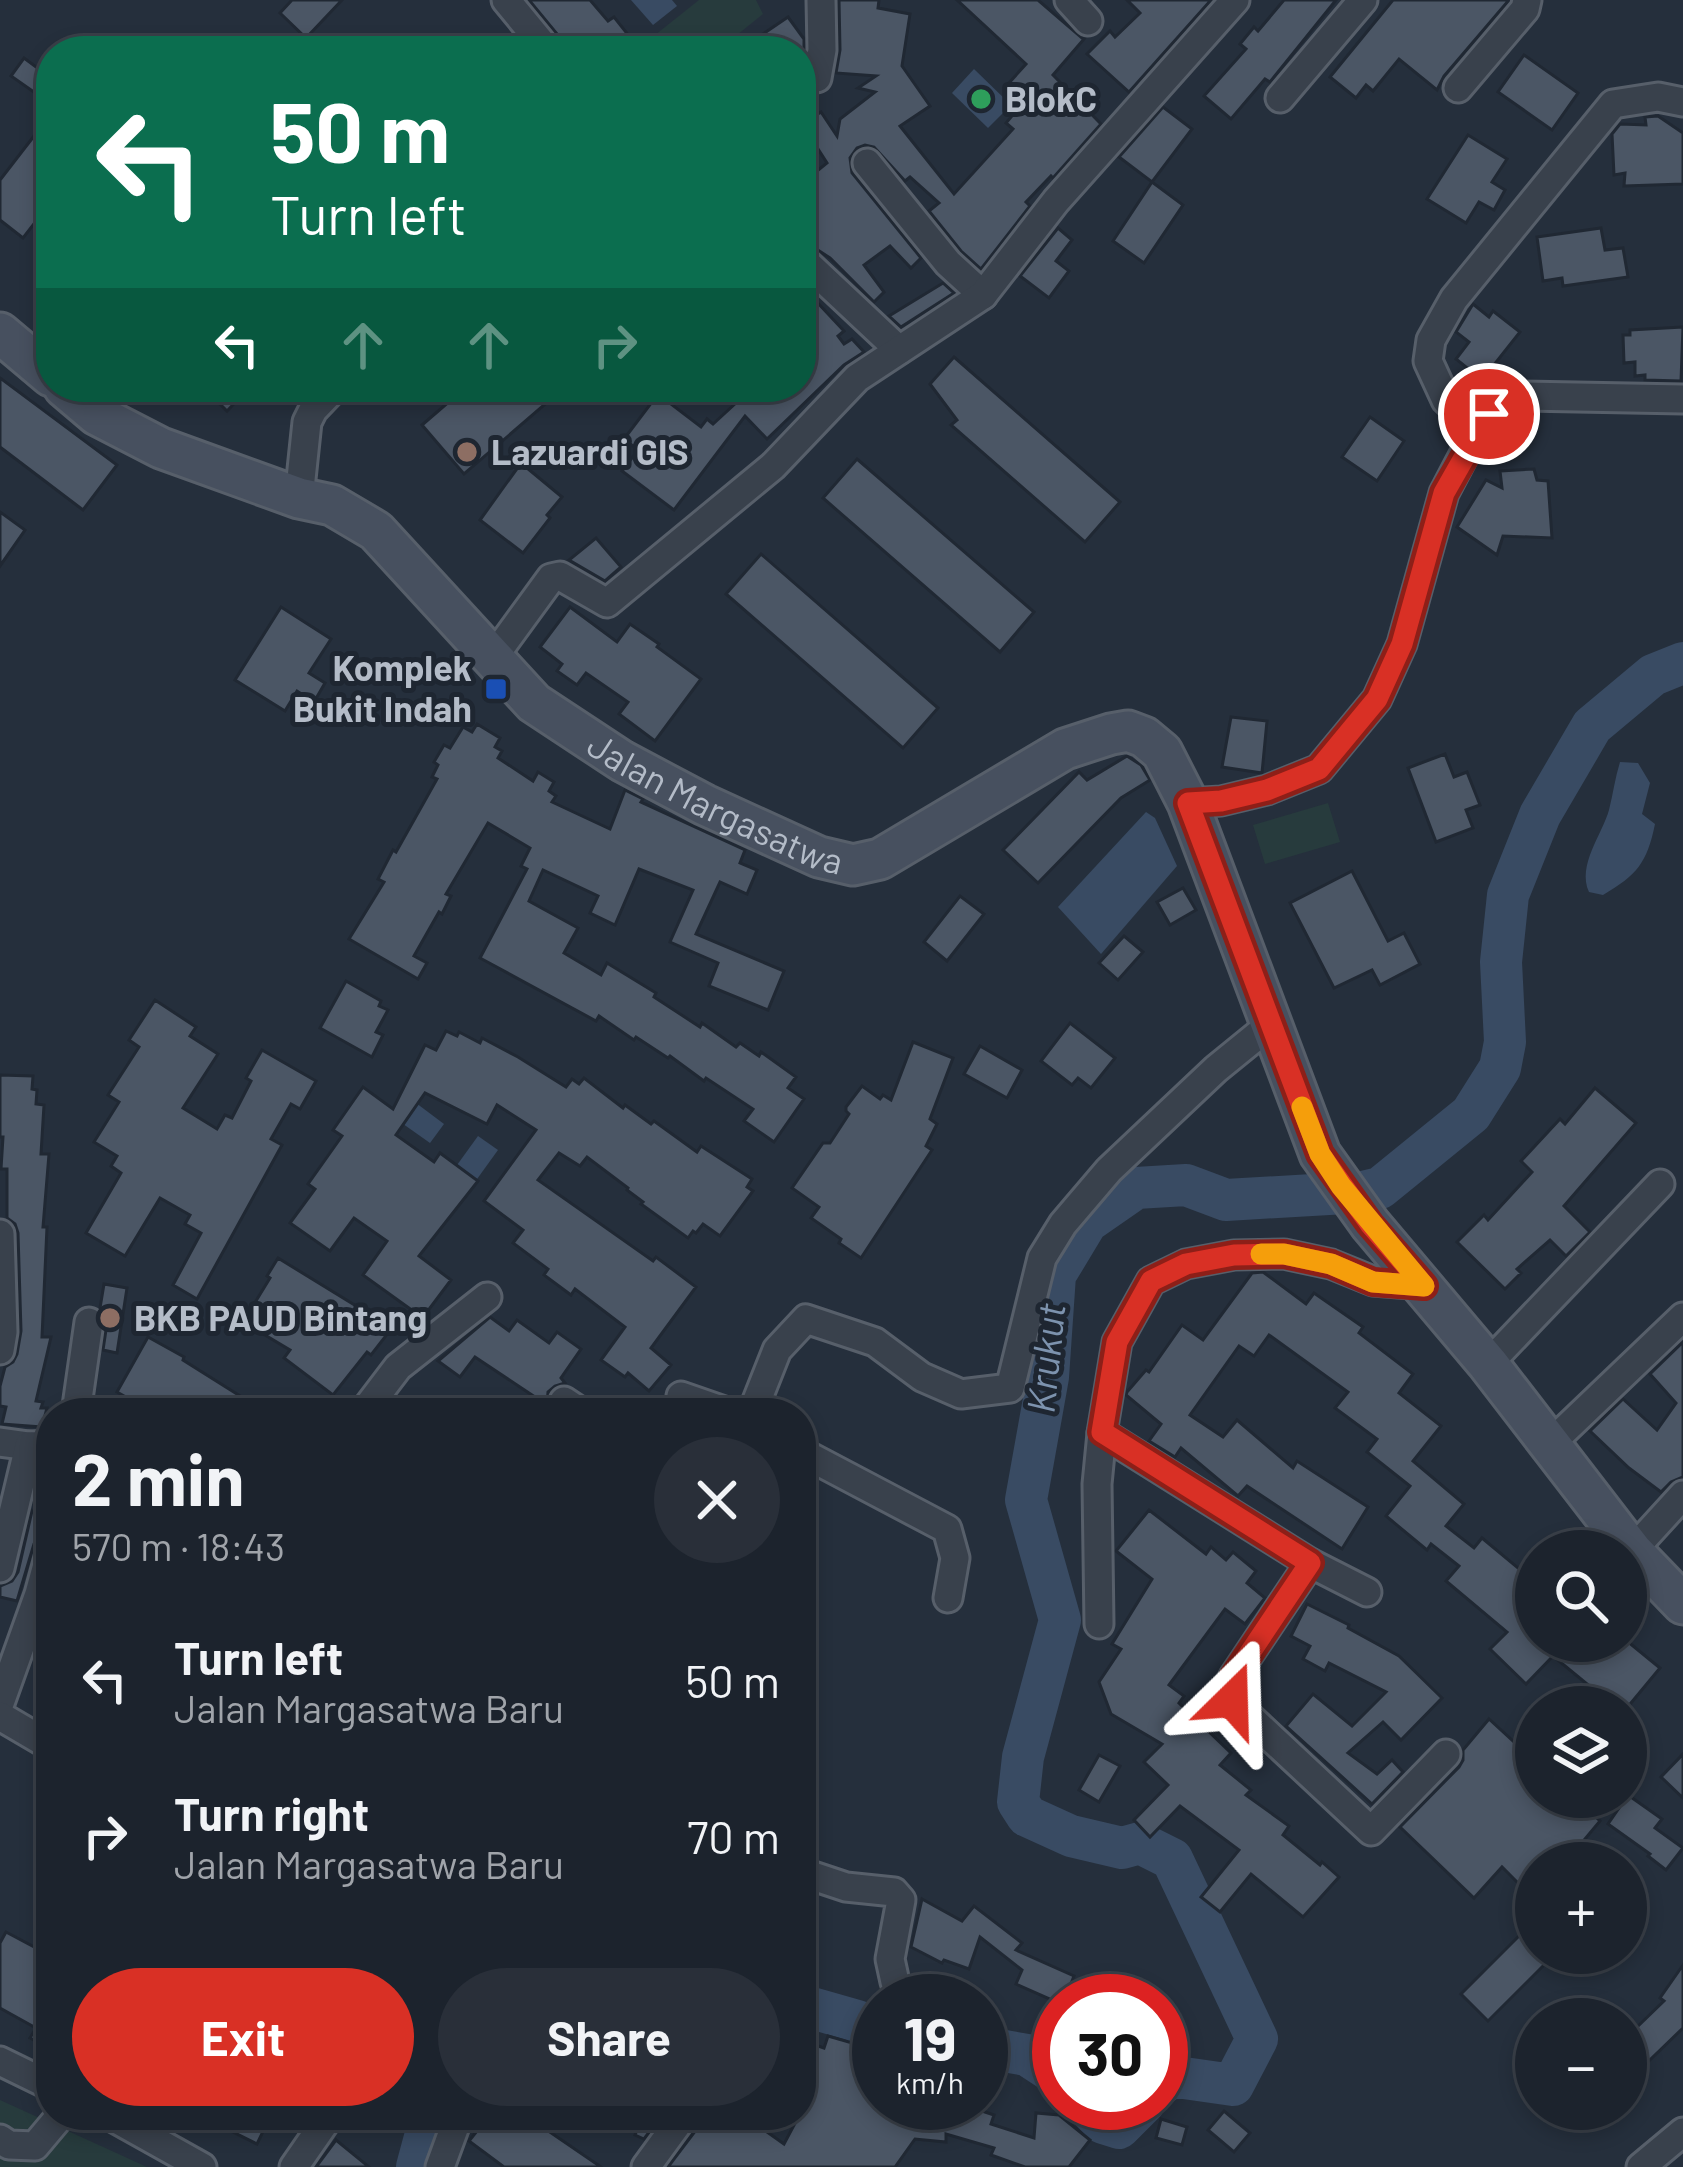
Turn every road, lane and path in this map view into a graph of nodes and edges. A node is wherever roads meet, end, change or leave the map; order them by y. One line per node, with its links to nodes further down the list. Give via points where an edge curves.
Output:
1 (506, 0): 6 (street)
2 (821, 0): 7 (street)
3 (1235, 0): 13 (street)
4 (1363, 0): 9 (street)
5 (1527, 1): 8 (street)
6 (536, 36)
7 (817, 78)
8 (1458, 88)
9 (1280, 98)
10 (1683, 103): 20 (street, via 1658,97 1613,104 1454,299 1430,340 1428,361 1446,400)
11 (867, 163): 13 (street)
12 (816, 273): 15 (street)
13 (983, 295): 15 (street)
14 (0, 333): 16 (street)
15 (899, 350): 22 (street, via 857,377 773,466 607,603 551,578)
16 (36, 363)
17 (1683, 399): 20 (street, via 1522,396)
18 (82, 402): 21 (street, Jalan Margasatwa, via 161,448)
19 (320, 402): 21 (street, via 307,422)
20 (1477, 430): 23 (street, via 1444,493 1402,644 1377,699 1319,769 1267,790)
21 (299, 498): 22 (street, Jalan Margasatwa, via 332,505 376,532)
22 (491, 659): 23 (street, Jalan Margasatwa, via 534,703 622,761 705,806 853,865 880,859 1065,749 1111,734 1144,736 1162,752)
23 (1188, 803): 24 (street, Jalan Margasatwa)
24 (1273, 1028): 27 (street, Jalan Margasatwa, via 1320,1154); 37 (street, via 1200,1084 1063,1224 1042,1258 1010,1388 961,1394 874,1342 806,1319 777,1350)
25 (1660, 1184): 32 (street)
26 (0, 1234): 31 (street)
27 (1424, 1286): 32 (street, Jalan Margasatwa); 38 (street, via 1373,1282 1284,1254 1186,1264 1151,1281 1117,1342)
28 (487, 1297): 35 (street, via 398,1367)
29 (1683, 1317): 40 (street)
30 (88, 1322): 34 (street)
31 (0, 1350)
32 (1488, 1364): 40 (street, Jalan Margasatwa)
33 (681, 1396): 36 (street)
34 (77, 1398)
35 (374, 1398)
36 (687, 1398)
37 (758, 1398)
38 (1102, 1432): 47 (street); 54 (street)
39 (0, 1442): 41 (street)
40 (1550, 1444): 45 (street, Jalan Margasatwa)
41 (36, 1446)
42 (36, 1458): 49 (street)
43 (816, 1460): 51 (street, via 947,1528 955,1558)
44 (1683, 1495): 46 (street)
45 (1616, 1530)
46 (1647, 1535)
47 (1310, 1563): 50 (street); 58 (street, via 1233,1678 1232,1700 1371,1831)
48 (1647, 1567): 53 (street, Jalan Margasatwa)
49 (0, 1568)
50 (1367, 1592)
51 (948, 1598)
52 (36, 1602): 55 (street)
53 (1683, 1604)
54 (1100, 1624)
55 (0, 1703)
56 (0, 1716): 57 (street)
57 (36, 1737)
58 (1446, 1754)
59 (816, 1877): 60 (street, via 901,1900)
60 (893, 1974)
61 (0, 2061): 62 (street)
62 (36, 2079)
63 (48, 2130): 69 (street, via 35,2146)
64 (136, 2130): 70 (street)
65 (320, 2130): 71 (street)
66 (454, 2130): 72 (street)
67 (673, 2130): 73 (street)
68 (1683, 2132): 74 (street)
69 (0, 2139)
70 (202, 2167)
71 (294, 2167)
72 (440, 2167)
73 (646, 2167)
74 (1641, 2167)

